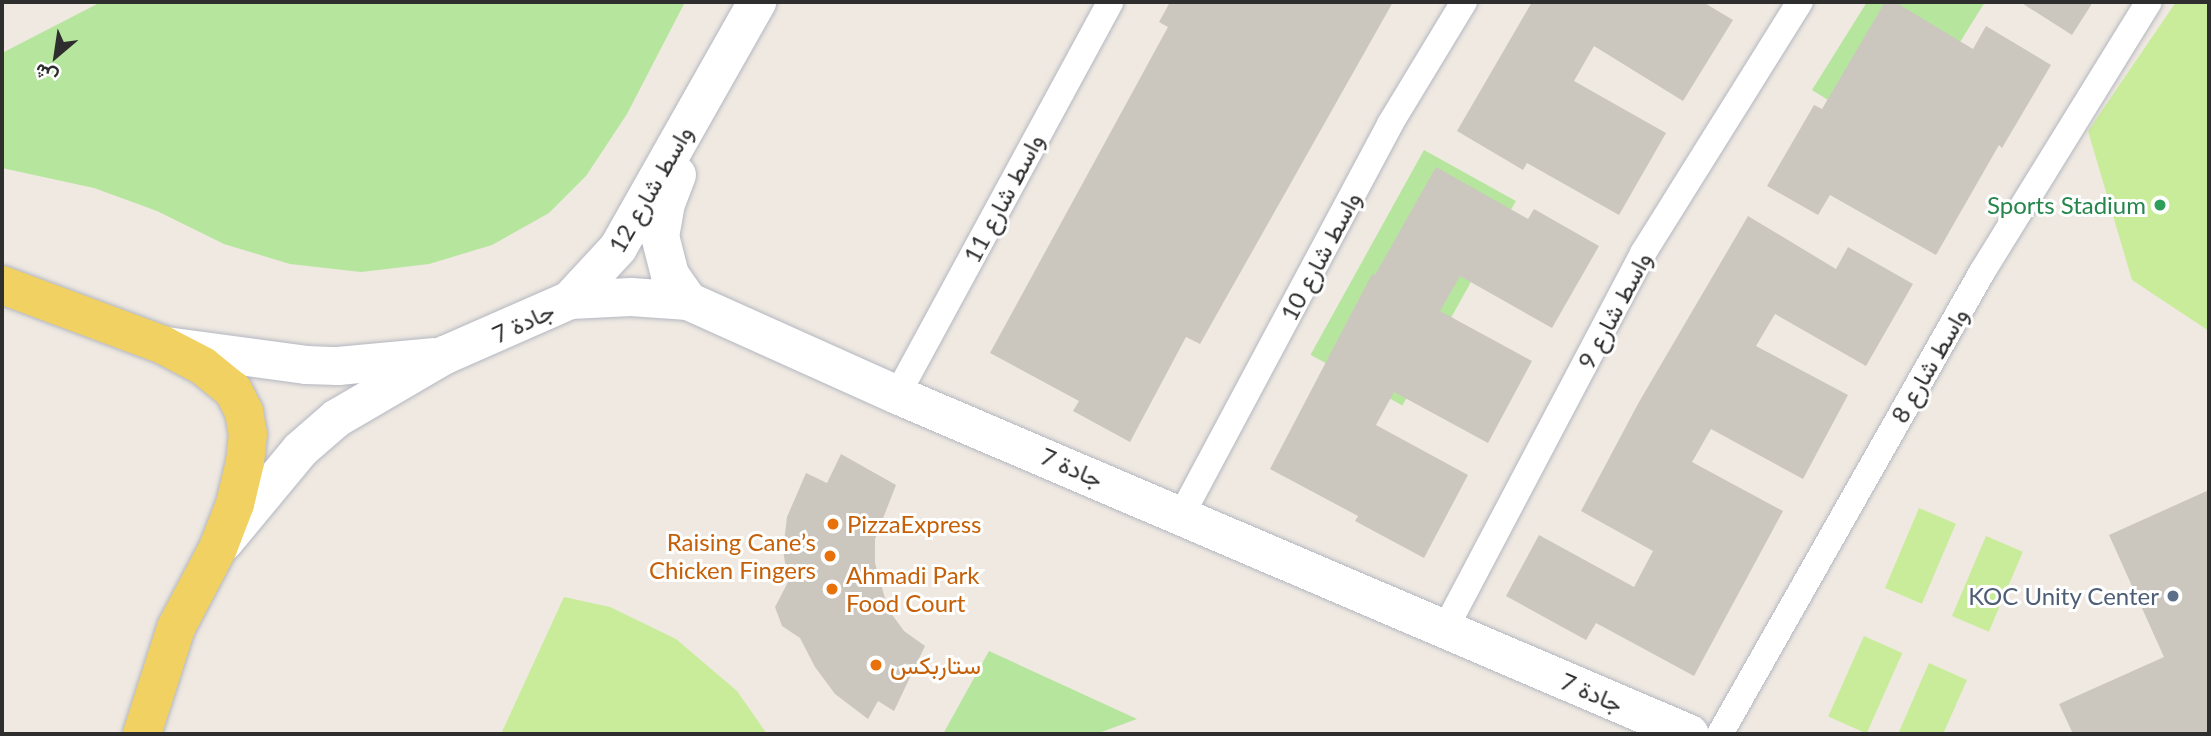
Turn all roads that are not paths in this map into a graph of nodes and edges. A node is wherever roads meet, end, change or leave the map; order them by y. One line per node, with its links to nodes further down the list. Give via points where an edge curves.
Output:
1 (757, 2): 6 (main road, واسط شارع 12)
2 (1110, 2): 12 (street, واسط شارع 11)
3 (1464, 2): 13 (street, واسط شارع 10, via 1390,124)
4 (1800, 2): 15 (street, واسط شارع 9, via 1643,253)
5 (2149, 2): 18 (street, واسط شارع 8, via 1982,272)
6 (719, 69): 8 (main road, واسط شارع 12, via 618,248); 9 (main road, واسط شارع 12, via 666,203 660,236 670,275)
7 (2, 285): 10 (main road)
8 (570, 300): 9 (main road, جادة 7, via 631,297); 11 (main road, جادة 7)
9 (688, 301): 12 (main road, جادة 7)
10 (163, 345): 11 (main road, جادة 7, via 306,365); 14 (main road, via 203,366 233,390 244,412 248,435 245,462)
11 (445, 355): 14 (main road, جادة 7, via 337,418 271,483)
12 (897, 395): 13 (main road, جادة 7)
13 (1182, 514): 15 (main road, جادة 7)
14 (218, 548): 16 (main road, via 176,628)
15 (1445, 629): 17 (main road, جادة 7)
16 (142, 734)
17 (1690, 734)
18 (1720, 734)

